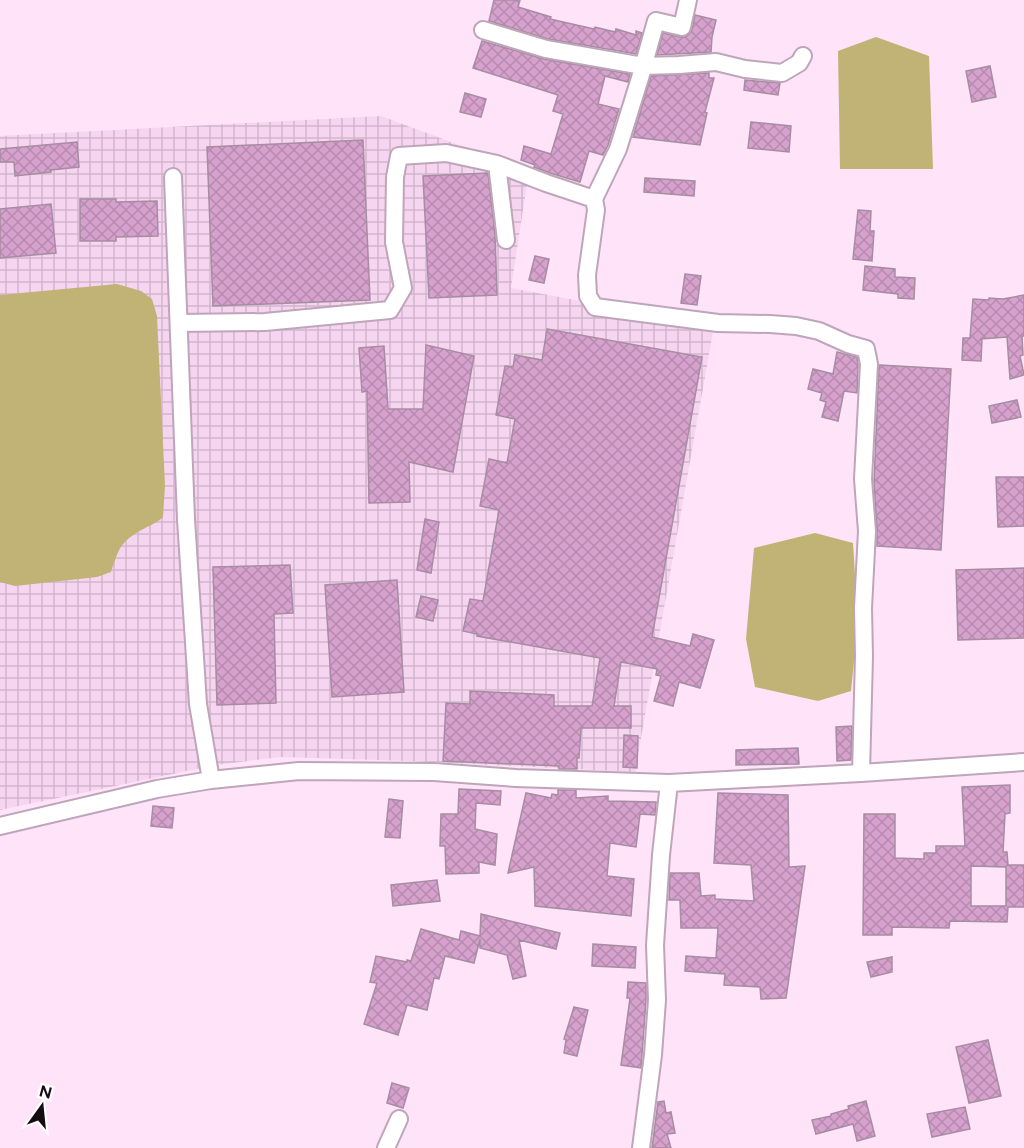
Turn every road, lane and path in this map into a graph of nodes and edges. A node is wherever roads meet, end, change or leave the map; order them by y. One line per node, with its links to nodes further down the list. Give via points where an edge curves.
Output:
1 (688, 0): 4 (street, via 682,27 656,21)
2 (483, 30): 4 (street, via 546,49)
3 (803, 56): 4 (street, via 800,63 782,73 716,62)
4 (643, 66): 7 (street, via 618,149)
5 (497, 164): 7 (street); 8 (street); 9 (street, via 446,153 399,156 394,242 403,288 390,310 265,322)
6 (173, 177): 9 (street)
7 (594, 199): 11 (street, via 596,210 587,275 588,296 595,307 718,323 796,326 866,349 869,364 862,479 867,531)
8 (506, 240)
9 (179, 323): 12 (street, via 198,704)
10 (1024, 762): 11 (street)
11 (861, 773): 13 (street)
12 (211, 780): 13 (street, via 299,771 434,772); 14 (street)
13 (669, 783): 17 (street, via 655,945 653,1055)
14 (0, 826)
15 (399, 1119): 16 (street)
16 (386, 1148)
17 (641, 1148)

